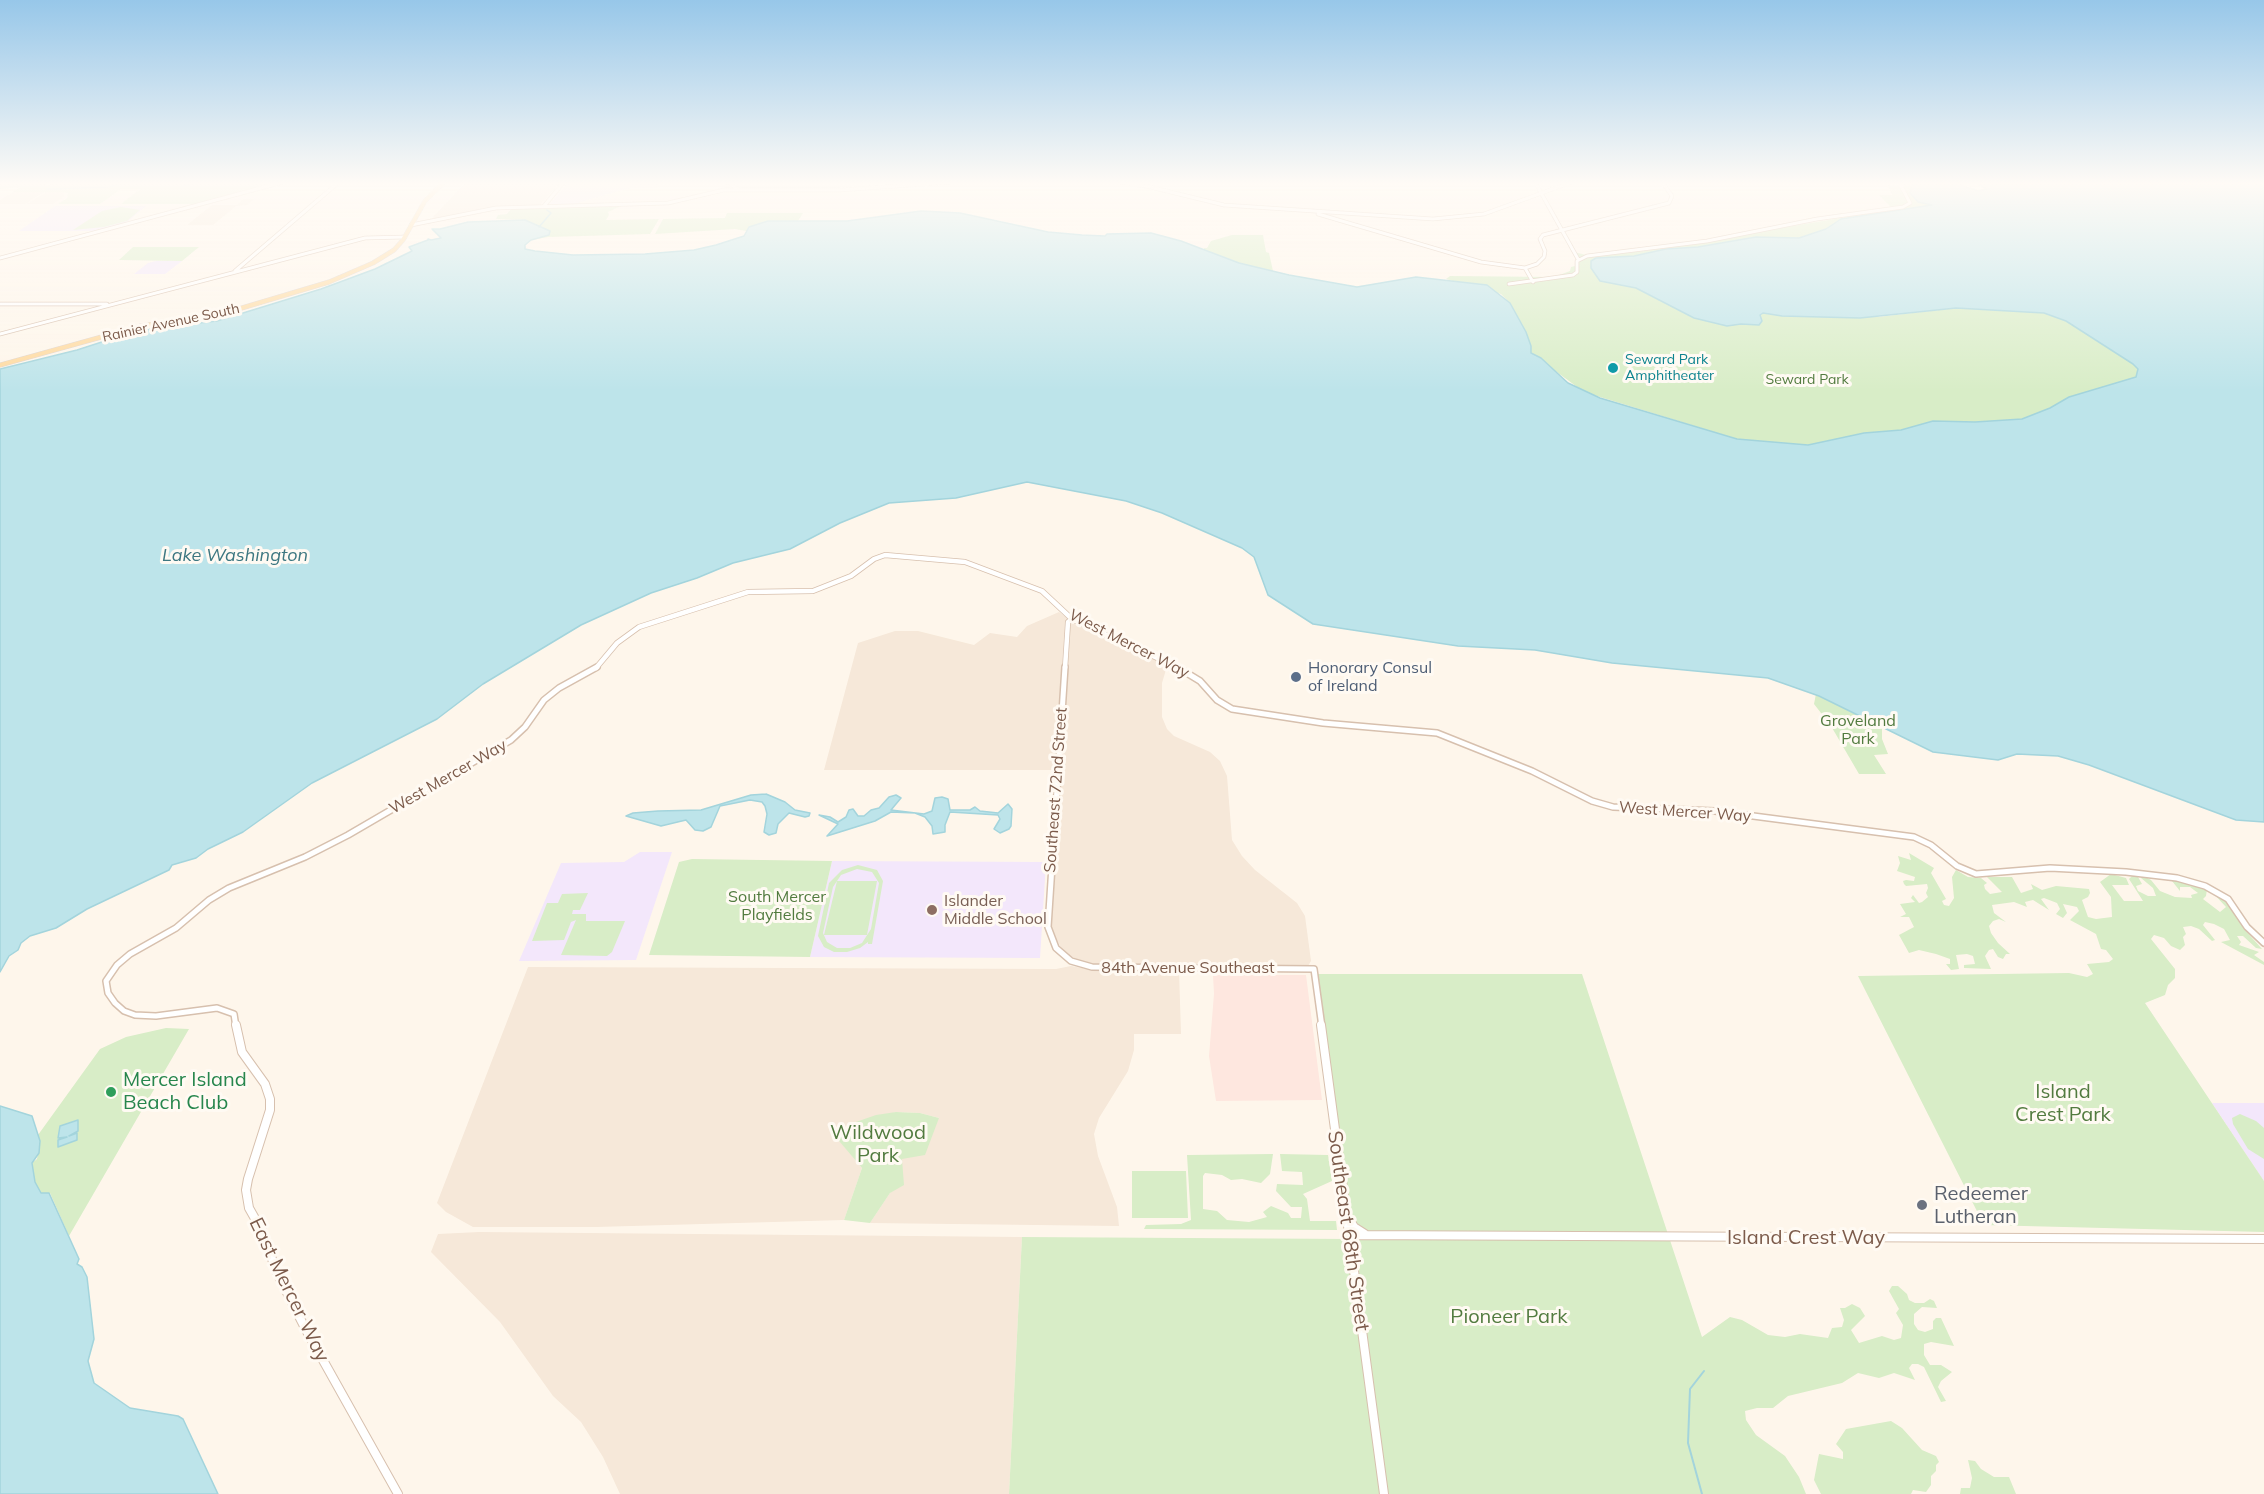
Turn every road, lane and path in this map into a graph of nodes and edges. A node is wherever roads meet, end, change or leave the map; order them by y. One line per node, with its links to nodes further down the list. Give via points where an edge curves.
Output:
1 (23, 252): 11 (main road)
2 (257, 252): 14 (street)
3 (315, 252): 14 (street)
4 (392, 252): 21 (main road, Rainier Avenue South, via 318,285 226,313 135,327)
5 (1447, 252): 13 (street)
6 (1545, 252): 13 (street, via 1537,264)
7 (1572, 252): 12 (street)
8 (1576, 252): 10 (main road)
9 (1621, 252): 10 (street)
10 (1587, 256): 12 (street)
11 (0, 258)
12 (1578, 259): 15 (street, via 1575,273)
13 (1525, 268): 15 (street)
14 (232, 273): 17 (street)
15 (1533, 282): 16 (street)
16 (1509, 284)
17 (156, 294): 19 (street); 20 (street)
18 (0, 304): 19 (street)
19 (114, 304): 20 (street)
20 (0, 335)
21 (0, 365)
22 (1072, 620): 23 (street, West Mercer Way, via 1166,660 1200,681 1217,700 1232,709 1323,723 1437,733 1532,771 1592,801 1612,806 1715,811 1914,837 1957,867 1976,874 2050,868 2177,878 2205,886 2228,899); 24 (street, Southeast 72nd Street, via 1068,622 1066,636 1048,927 1053,943); 26 (street, West Mercer Way, via 1042,591 982,567 947,559 894,555 874,559 851,576 813,591 753,591 646,623 617,642 590,673 544,700 511,740 348,835 229,888 176,928 130,954)
23 (2264, 944)
24 (1065, 956): 25 (street, 84th Avenue Southeast, via 1077,964 1099,967)
25 (1314, 969): 27 (street, Southeast 68th Street)
26 (106, 981): 31 (street, East Mercer Way, via 115,1003 135,1015 217,1008 234,1014 242,1052 265,1084 270,1099 248,1179 249,1208 301,1320)
27 (1345, 1209): 28 (street, Southeast 68th Street); 29 (street, via 1351,1223)
28 (1348, 1235): 29 (street, Island Crest Way); 32 (street, Southeast 68th Street)
29 (1368, 1236): 30 (street, Island Crest Way)
30 (2264, 1239)
31 (398, 1494)
32 (1384, 1494)

